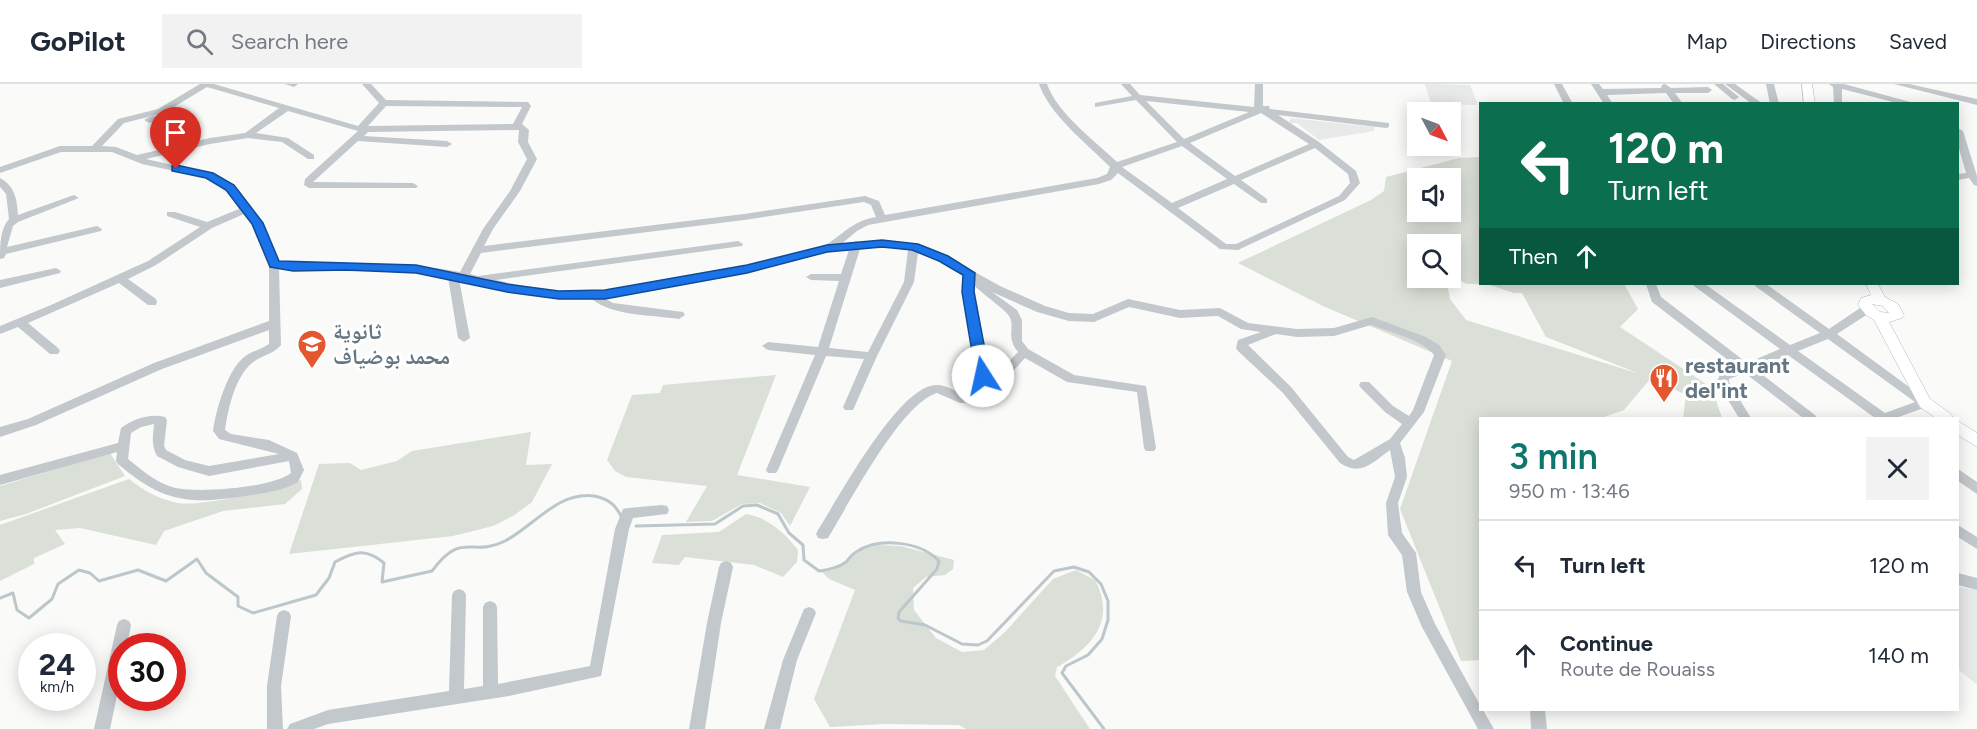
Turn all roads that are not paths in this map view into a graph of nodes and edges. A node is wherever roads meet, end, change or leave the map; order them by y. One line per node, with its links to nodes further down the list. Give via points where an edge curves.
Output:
1 (204, 84): 38 (street); 44 (street, via 161,111 121,121)
2 (289, 84): 3 (street)
3 (294, 84)
4 (366, 84): 36 (street)
5 (1043, 84): 53 (street, via 1063,115)
6 (1125, 84): 23 (street)
7 (1259, 84): 39 (street)
8 (1268, 84): 39 (street)
9 (1558, 84): 24 (street)
10 (1595, 84): 20 (street)
11 (1718, 84): 27 (street)
12 (1729, 84): 28 (street)
13 (1770, 84): 29 (street)
14 (1802, 84): 30 (main road)
15 (1808, 84): 31 (main road)
16 (1835, 84): 21 (street); 32 (street)
17 (1898, 84): 22 (street)
18 (1665, 87): 19 (street); 20 (street); 26 (street)
19 (1708, 90)
20 (1601, 92): 25 (street)
21 (1875, 93): 33 (street); 34 (street)
22 (1941, 94): 35 (street)
23 (1138, 97): 37 (street); 39 (street); 47 (street)
24 (1568, 102)
25 (1608, 102)
26 (1677, 102)
27 (1743, 102)
28 (1756, 102)
29 (1774, 102)
30 (1804, 102)
31 (1810, 102)
32 (1838, 102)
33 (1877, 102)
34 (1907, 102)
35 (1977, 102)
36 (384, 104): 42 (street, via 525,104); 43 (street)
37 (1098, 105)
38 (287, 107): 43 (street); 46 (street)
39 (1262, 110): 41 (street); 47 (street); 49 (street)
40 (190, 116): 44 (street, via 140,122)
41 (1386, 125)
42 (517, 126): 43 (street); 74 (street, via 524,130 523,142 532,159)
43 (361, 132): 48 (street); 59 (street, via 308,181 309,185)
44 (111, 133): 50 (street)
45 (1959, 134): 55 (street)
46 (248, 135): 51 (street, via 285,140); 52 (street)
47 (1183, 143): 53 (street); 57 (street)
48 (447, 144)
49 (1316, 144): 57 (street); 62 (street, via 1353,173 1354,185 1342,198 1238,247 1219,244)
50 (95, 148): 52 (street, via 113,148); 54 (street, via 60,150)
51 (311, 157)
52 (137, 159): 63 (street, via 209,176 230,188)
53 (1115, 166): 62 (street); 65 (street, via 1110,177 1099,181)
54 (0, 170)
55 (1974, 172): 56 (street)
56 (1959, 177)
57 (1234, 180): 61 (street); 62 (street)
58 (0, 181): 66 (street, via 11,194)
59 (413, 186)
60 (74, 198): 66 (street)
61 (1264, 201)
62 (1170, 208)
63 (245, 210): 67 (street); 75 (street, via 258,223)
64 (171, 214): 67 (street)
65 (882, 219): 73 (street, via 853,227); 74 (street, via 873,201 865,199 744,218)
66 (14, 220): 72 (street, via 8,225)
67 (208, 226): 79 (street)
68 (98, 229): 72 (street)
69 (738, 244): 80 (street)
70 (856, 244): 71 (street); 73 (street); 81 (street)
71 (914, 247): 77 (street); 103 (street, via 909,282)
72 (2, 249)
73 (827, 249): 88 (street, via 747,269)
74 (477, 250): 80 (street)
75 (274, 264): 80 (street, via 416,269); 93 (street)
76 (56, 271): 82 (street)
77 (969, 273): 95 (street, via 1041,309 1070,317 1094,318 1135,303 1180,314 1220,312 1245,326); 102 (street, via 1013,313 1016,342); 105 (street, via 968,292 983,376)
78 (811, 277): 81 (street)
79 (120, 278): 89 (street); 92 (street)
80 (463, 278): 88 (street, via 559,295); 97 (street)
81 (843, 278): 101 (street)
82 (0, 284)
83 (1651, 285): 104 (street, via 1656,299)
84 (1699, 285): 100 (street)
85 (1760, 285): 96 (street)
86 (1865, 285): 90 (main road)
87 (1872, 285): 90 (main road)
88 (594, 295): 91 (street, via 611,306)
89 (152, 302)
90 (1877, 309): 96 (street); 107 (main road); 114 (main road, via 1927,398)
91 (679, 315)
92 (19, 322): 94 (street); 99 (street)
93 (273, 324): 117 (street, via 158,366 32,422); 122 (street, via 275,345 242,366 219,430 223,436 265,443)
94 (0, 330)
95 (1276, 331): 115 (street, via 1334,332 1372,321 1435,348 1439,359); 119 (street, via 1248,340 1242,348 1287,390 1344,460 1360,464)
96 (1831, 333): 100 (street); 107 (street)
97 (464, 338)
98 (768, 346): 101 (street)
99 (54, 351)
100 (1789, 351): 104 (street); 111 (street)
101 (822, 352): 103 (street); 123 (street)
102 (1024, 352): 105 (street, via 993,386); 121 (street, via 1071,379 1142,389)
103 (871, 356): 108 (street)
104 (1745, 367): 109 (street, via 1724,376 1723,382); 110 (street)
105 (981, 384): 129 (street, via 964,400 936,389 904,410)
106 (1365, 385): 115 (street, via 1389,410)
107 (1924, 403): 112 (street); 113 (main road)
108 (849, 407)
109 (1744, 417)
110 (1810, 417)
111 (1883, 417)
112 (1887, 417)
113 (1945, 417)
114 (1949, 417)
115 (1410, 423): 119 (street)
116 (1959, 426): 118 (main road)
117 (0, 432)
118 (1977, 440)
119 (1394, 442): 147 (street, via 1401,477 1392,503 1395,535 1409,553 1414,592 1429,627)
120 (122, 446): 122 (street, via 125,431 154,419 161,420 161,453 182,464 209,471); 122 (street, via 122,461 150,485 186,495 214,495 293,480 299,467); 125 (street)
121 (1150, 448)
122 (293, 456)
123 (772, 470)
124 (1959, 475): 126 (street)
125 (0, 480)
126 (1977, 489)
127 (662, 510): 139 (street, via 628,513 596,671)
128 (1959, 531): 130 (street)
129 (823, 534)
130 (1977, 544)
131 (726, 567): 145 (street)
132 (1959, 579): 133 (street)
133 (1977, 584)
134 (459, 596): 140 (street)
135 (490, 607): 139 (street)
136 (809, 613): 146 (street, via 790,660)
137 (284, 616): 143 (street, via 274,686)
138 (124, 625): 142 (street)
139 (491, 692): 140 (street)
140 (456, 696): 144 (street, via 328,717)
141 (1538, 711): 148 (street)
142 (102, 729)
143 (275, 729)
144 (295, 729)
145 (697, 729)
146 (772, 729)
147 (1486, 729)
148 (1539, 729)

